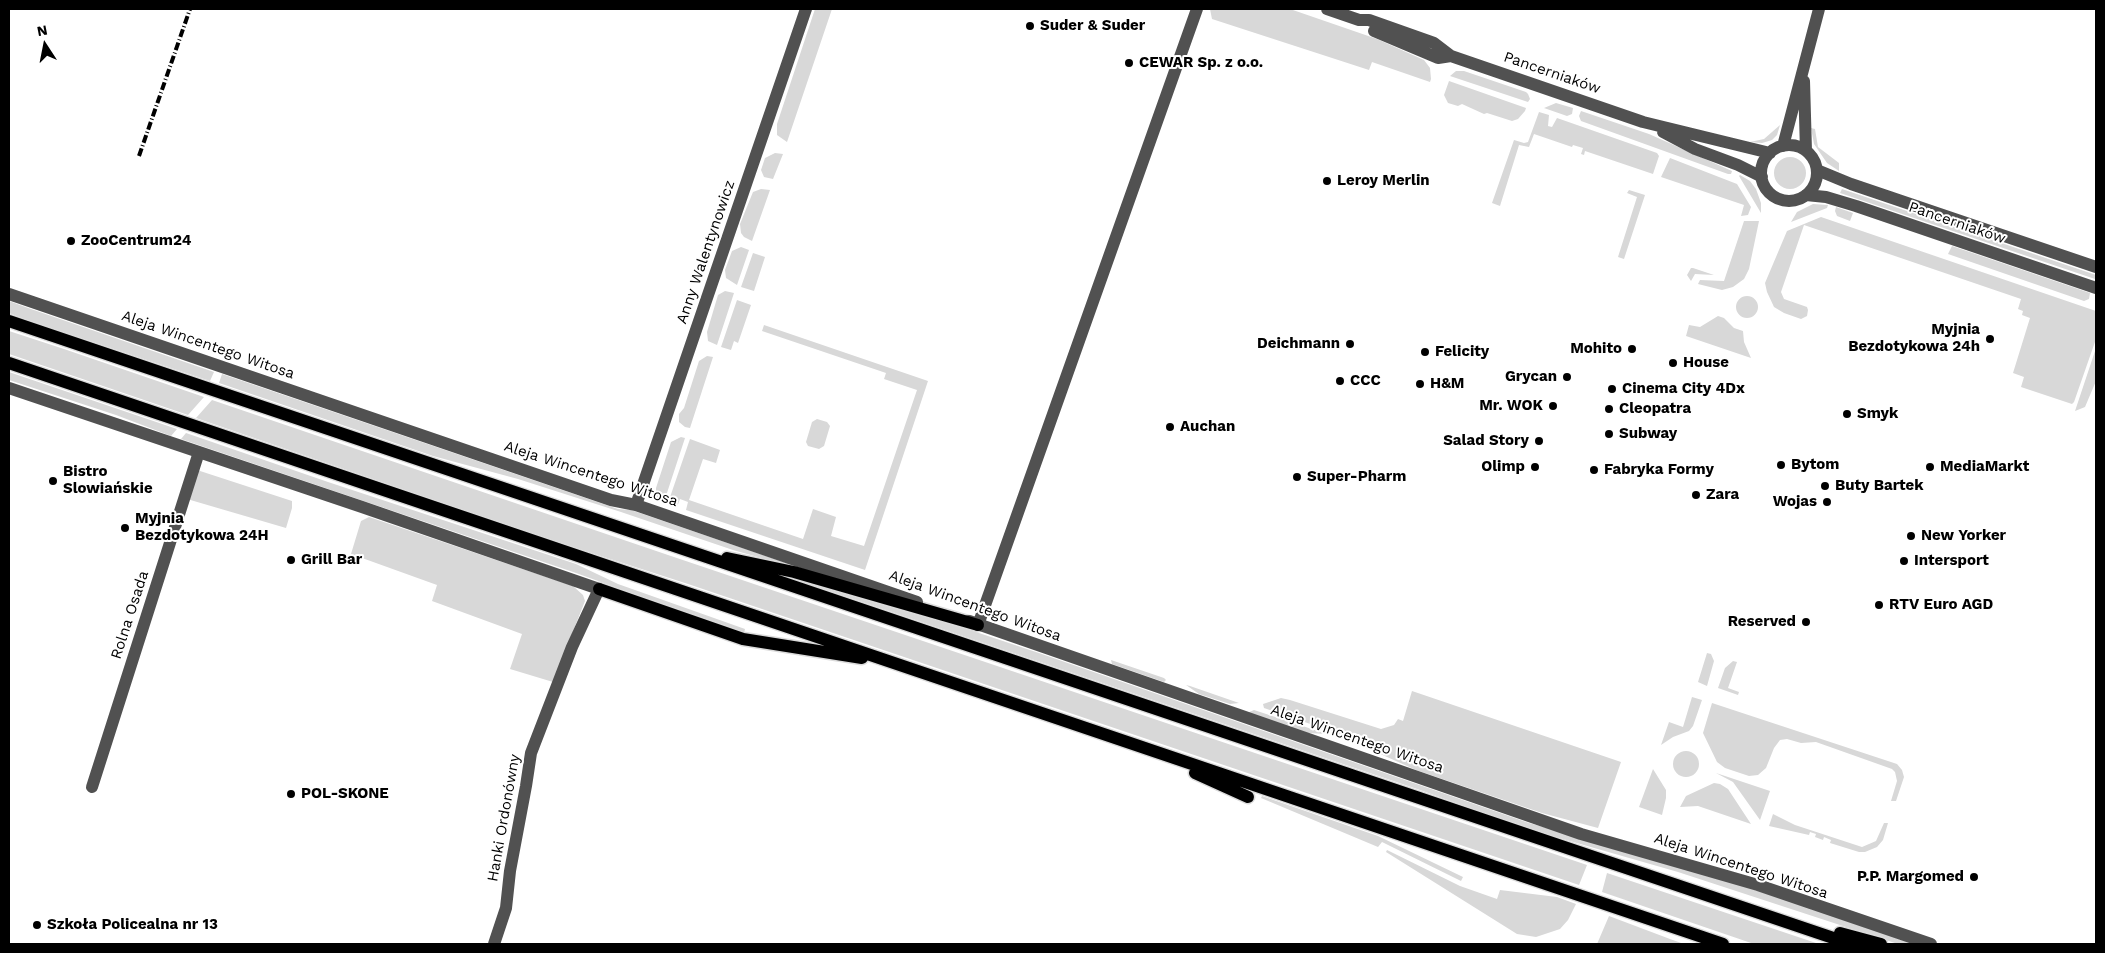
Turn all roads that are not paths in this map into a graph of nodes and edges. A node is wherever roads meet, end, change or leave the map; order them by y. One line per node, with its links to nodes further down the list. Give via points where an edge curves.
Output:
1 (806, 9): 20 (street, Anny Walentynowicz)
2 (1197, 9): 23 (street)
3 (1326, 9): 6 (street, Pancerniaków, via 1434,43 1451,56)
4 (1819, 9): 5 (street)
5 (1804, 63): 7 (street); 8 (street)
6 (1643, 122): 9 (street, Pancerniaków); 11 (street, Pancerniaków, via 1695,149)
7 (1783, 146): 8 (street); 9 (street)
8 (1806, 151): 10 (street, via 1816,163)
9 (1770, 153): 11 (street, via 1765,160)
10 (1817, 170): 12 (street, via 1817,180); 13 (street, Pancerniaków)
11 (1762, 177): 12 (street, via 1767,190 1780,200 1798,200)
12 (1806, 196): 14 (street, Pancerniaków, via 1826,197 1856,206)
13 (2096, 267)
14 (2096, 288)
15 (9, 294): 20 (street, Aleja Wincentego Witosa)
16 (9, 321): 21 (main road)
17 (9, 364): 24 (main road)
18 (9, 388): 19 (street)
19 (199, 452): 22 (street); 26 (street, Rolna Osada)
20 (636, 506): 23 (street, Aleja Wincentego Witosa)
21 (690, 552): 23 (main road, via 786,570); 28 (main road)
22 (599, 589): 24 (main road, via 743,639); 29 (street, Hanki Ordonówny, via 572,647 531,753 506,908)
23 (978, 625): 33 (street, Aleja Wincentego Witosa, via 1581,834 1758,885)
24 (891, 662): 25 (main road)
25 (1138, 747): 27 (main road); 30 (main road)
26 (92, 787)
27 (1248, 797)
28 (1775, 918): 31 (main road); 32 (main road)
29 (494, 944)
30 (1723, 944)
31 (1851, 944)
32 (1881, 944)
33 (1931, 944)

